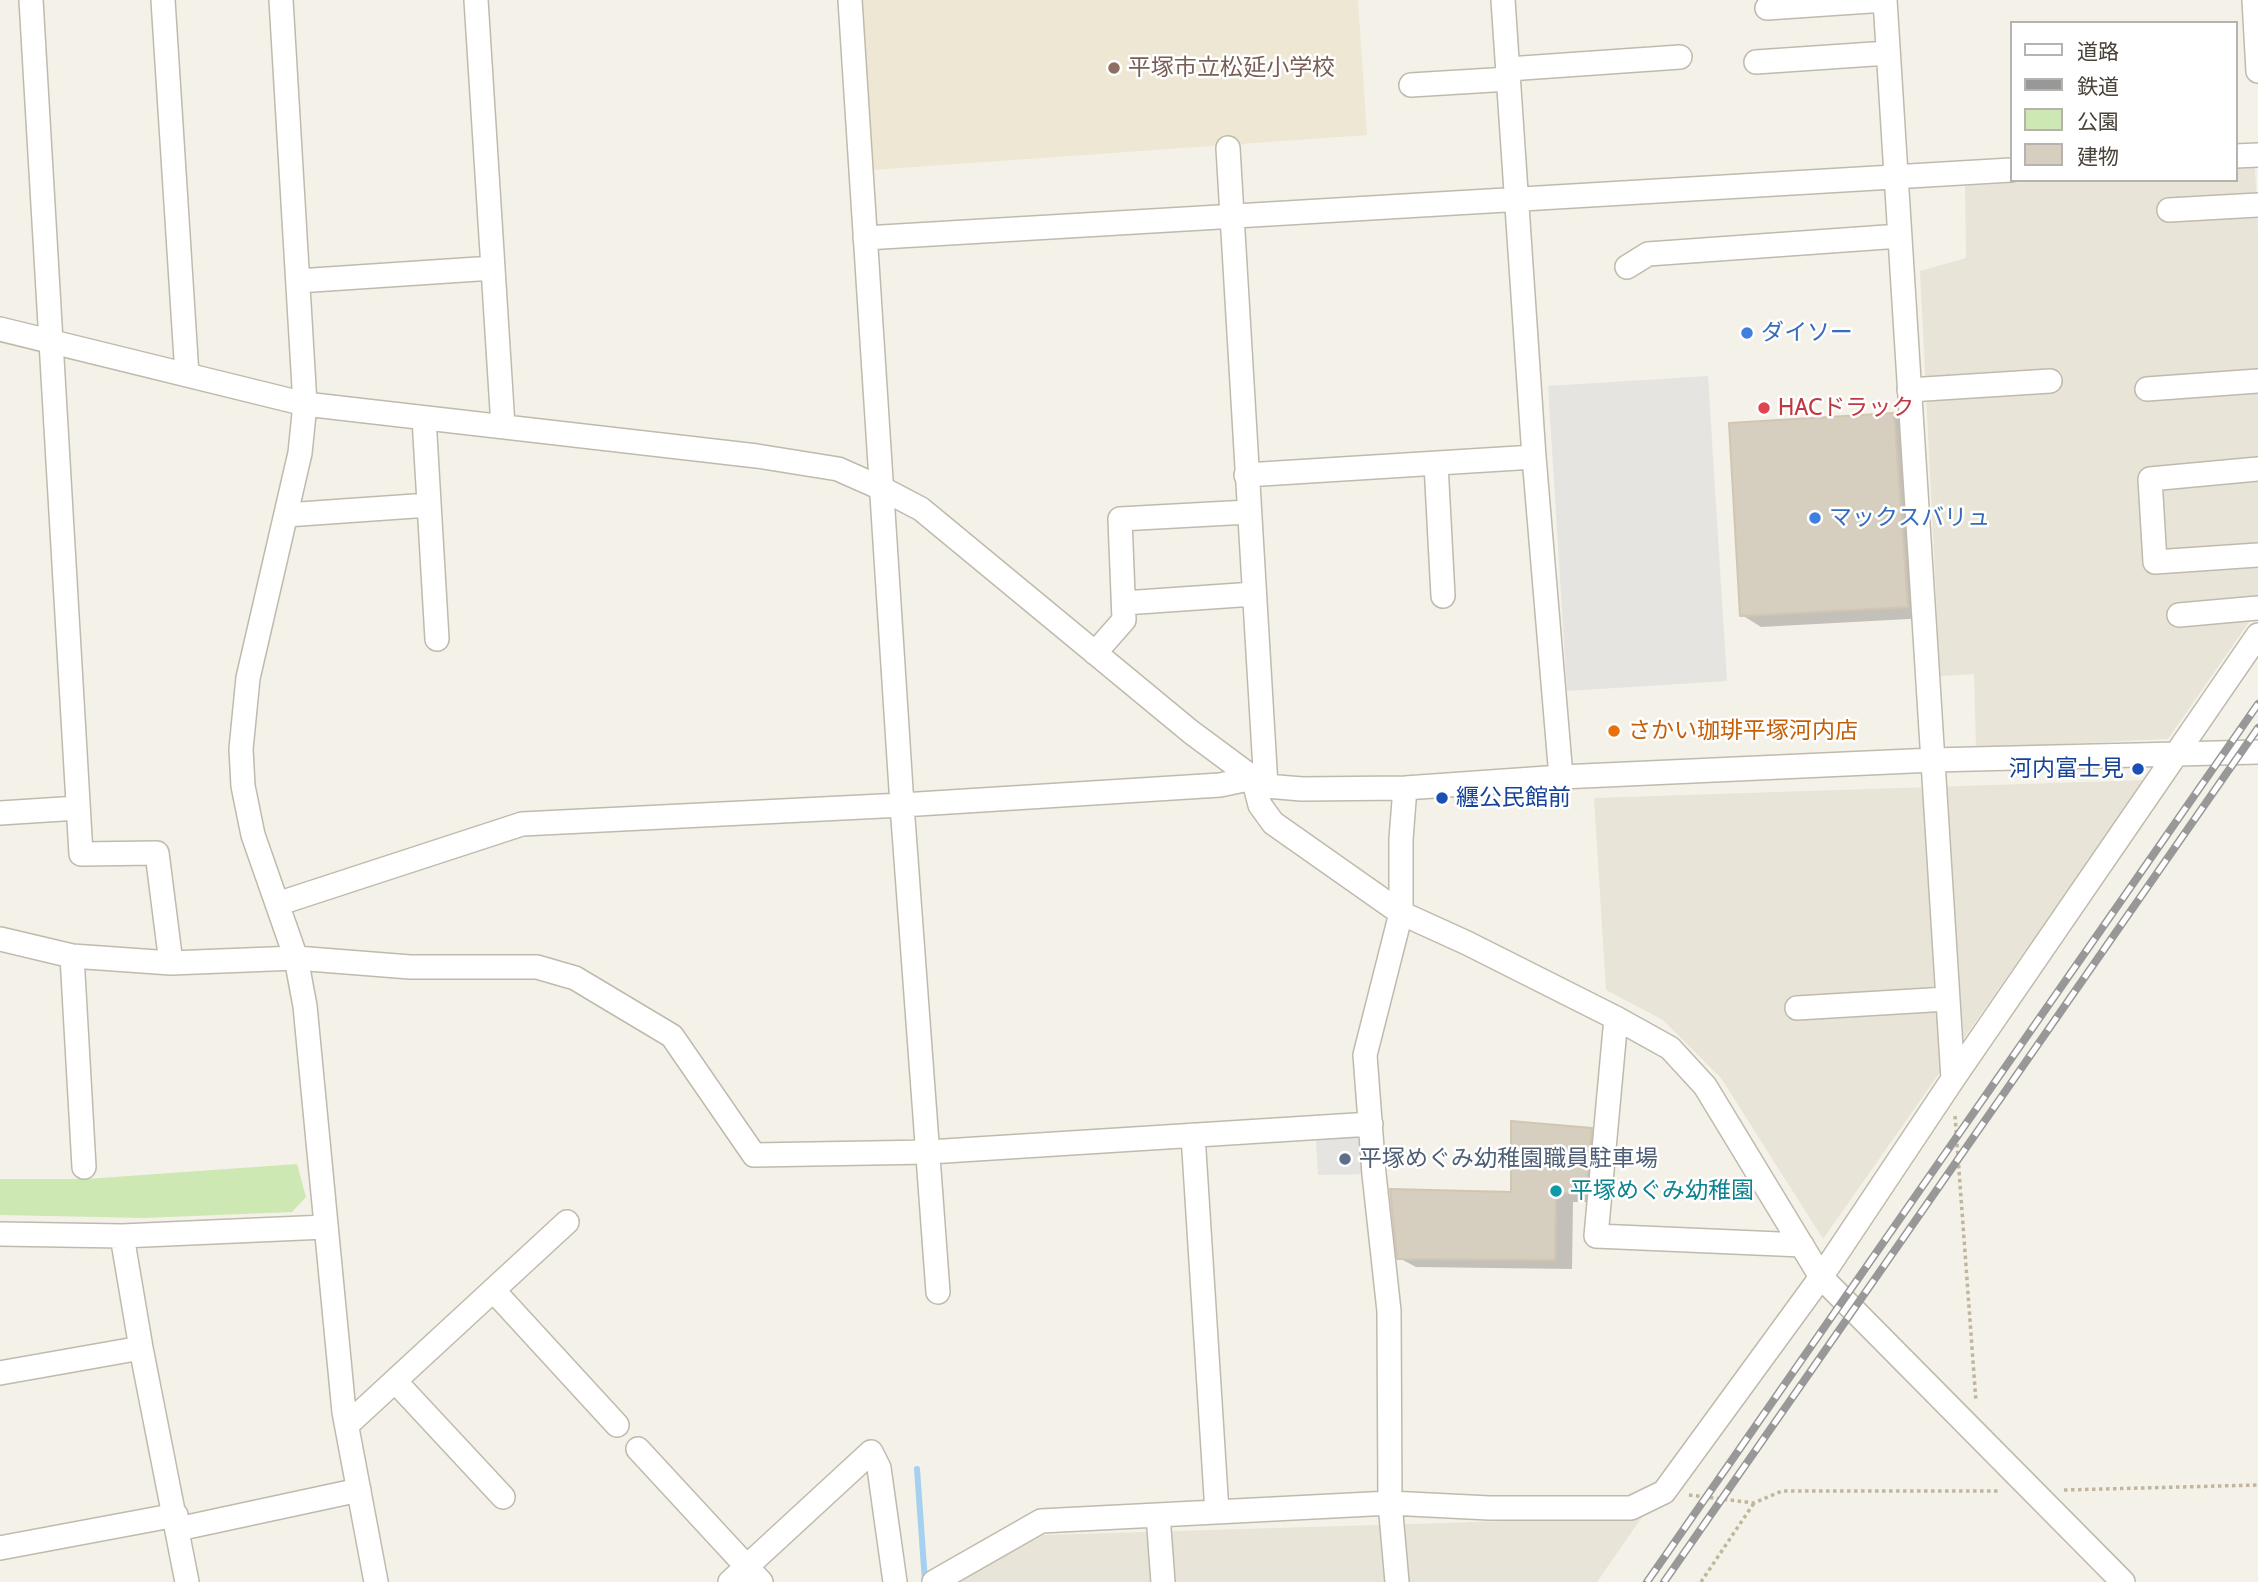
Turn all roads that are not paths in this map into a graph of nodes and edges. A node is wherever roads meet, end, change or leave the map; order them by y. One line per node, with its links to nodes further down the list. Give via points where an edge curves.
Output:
1 (31, 0): 31 (street)
2 (163, 0): 32 (street)
3 (281, 0): 29 (street)
4 (476, 0): 28 (street)
5 (849, 0): 26 (street)
6 (1503, 0): 14 (street)
7 (1885, 0): 9 (street); 10 (street)
8 (2254, 0): 13 (street)
9 (1767, 8)
10 (1888, 53): 12 (street); 20 (street)
11 (1680, 57): 14 (street)
12 (1756, 62)
13 (2258, 71)
14 (1508, 74): 15 (street); 21 (street)
15 (1411, 85)
16 (1228, 148): 24 (street)
17 (2258, 155): 18 (street)
18 (2237, 156)
19 (2010, 170): 20 (street)
20 (1896, 177): 21 (street); 25 (street)
21 (1517, 198): 24 (street); 40 (street)
22 (2258, 205): 23 (street)
23 (2169, 210)
24 (1232, 215): 26 (street); 43 (street)
25 (1900, 236): 27 (street, via 1648,254); 36 (street)
26 (865, 238): 44 (street)
27 (1627, 267)
28 (493, 268): 29 (street); 39 (street)
29 (298, 281): 37 (street)
30 (0, 329): 31 (street)
31 (50, 342): 32 (street); 64 (street)
32 (187, 375): 37 (street)
33 (2050, 381): 36 (street)
34 (2258, 382): 35 (street)
35 (2147, 388)
36 (1909, 390): 59 (street)
37 (305, 404): 38 (street); 47 (street)
38 (424, 418): 39 (street); 45 (street)
39 (503, 426): 44 (street, via 838,469)
40 (1534, 457): 41 (street); 60 (street)
41 (1436, 464): 43 (street); 50 (street)
42 (2258, 469): 48 (street, via 2150,479 2155,562)
43 (1247, 475): 46 (street)
44 (881, 488): 56 (street, via 921,509); 63 (street)
45 (429, 505): 47 (street); 55 (street)
46 (1248, 512): 49 (street); 51 (street, via 1121,519)
47 (286, 515): 66 (street, via 248,678 241,749 253,835)
48 (2258, 555)
49 (1254, 594): 51 (street); 61 (street)
50 (1443, 596)
51 (1124, 603): 56 (street, via 1124,620)
52 (2258, 608): 53 (street)
53 (2179, 615)
54 (2258, 635): 58 (street)
55 (437, 639)
56 (1095, 653): 61 (street)
57 (2258, 752): 58 (street)
58 (2176, 754): 59 (street); 75 (street)
59 (1933, 760): 60 (street); 72 (street)
60 (1561, 777): 62 (street)
61 (1259, 782): 62 (street, via 1301,789); 63 (street); 67 (street, via 1260,805 1273,823)
62 (1405, 788): 67 (street)
63 (902, 806): 66 (street, via 522,824); 78 (street)
64 (78, 808): 65 (street); 71 (street, via 81,854 157,853)
65 (0, 813)
66 (277, 904): 70 (street)
67 (1401, 913): 74 (street); 76 (street, via 1365,1055)
68 (0, 939): 69 (street)
69 (72, 956): 71 (street); 79 (street)
70 (296, 958): 71 (street); 78 (street, via 410,967 537,967 575,978 672,1036 754,1155); 81 (street)
71 (171, 962)
72 (1947, 999): 73 (street); 75 (street)
73 (1797, 1008)
74 (1616, 1018): 84 (street, via 1670,1048 1704,1086); 84 (street, via 1596,1236)
75 (1952, 1079): 85 (street)
76 (1371, 1124): 77 (street); 96 (street, via 1389,1311)
77 (1193, 1135): 78 (street); 97 (street)
78 (929, 1152): 87 (street)
79 (85, 1167)
80 (567, 1222): 86 (street)
81 (325, 1227): 83 (street); 91 (street)
82 (0, 1234): 83 (street)
83 (122, 1236): 88 (street)
84 (1802, 1245): 85 (street)
85 (1821, 1277): 96 (street, via 1664,1492 1631,1508); 108 (street)
86 (494, 1290): 90 (street); 92 (street)
87 (938, 1292)
88 (141, 1348): 89 (street); 99 (street)
89 (0, 1373)
90 (395, 1381): 91 (street); 95 (street)
91 (347, 1425): 94 (street)
92 (617, 1425)
93 (638, 1449): 101 (street)
94 (359, 1490): 99 (street); 103 (street)
95 (503, 1497)
96 (1390, 1503): 97 (street); 107 (street)
97 (1217, 1512): 98 (street)
98 (1158, 1515): 105 (street, via 1041,1521); 106 (street)
99 (177, 1522): 100 (street); 102 (street)
100 (0, 1548)
101 (746, 1577): 104 (street, via 871,1452 879,1468)
102 (187, 1582)
103 (376, 1582)
104 (895, 1582)
105 (934, 1582)
106 (1163, 1582)
107 (1397, 1582)
108 (2123, 1582)

